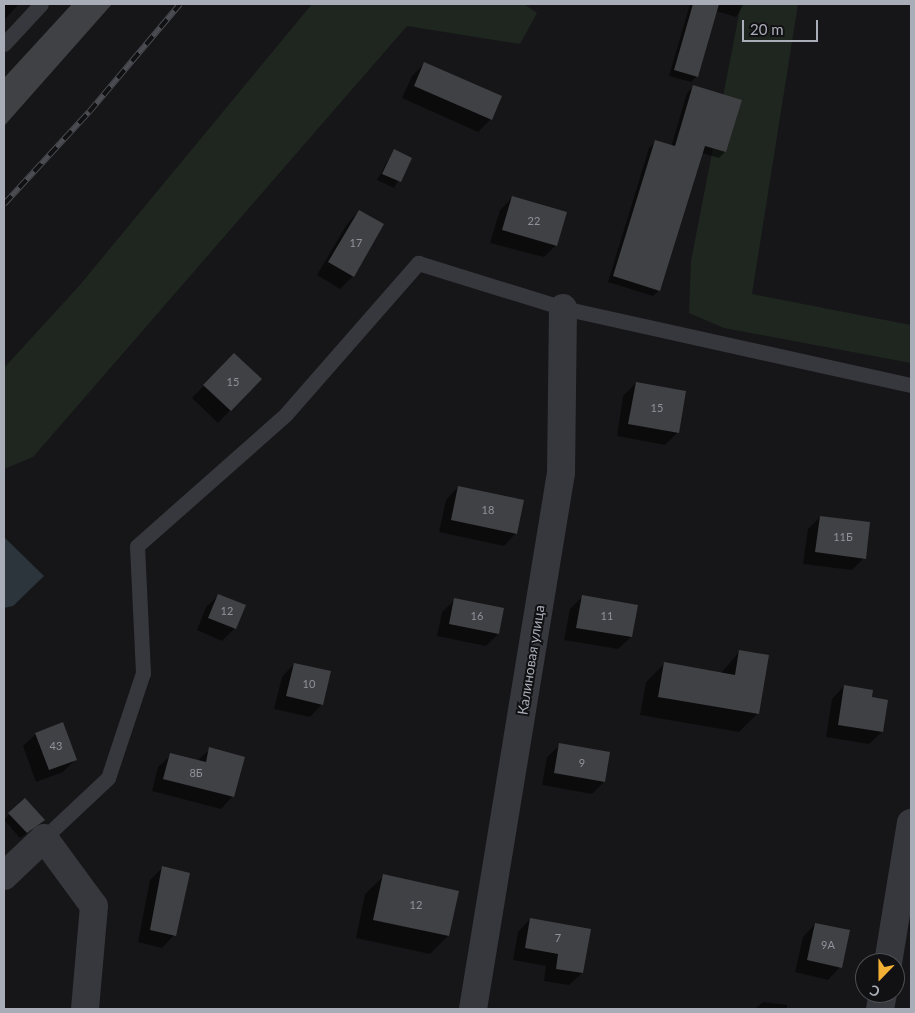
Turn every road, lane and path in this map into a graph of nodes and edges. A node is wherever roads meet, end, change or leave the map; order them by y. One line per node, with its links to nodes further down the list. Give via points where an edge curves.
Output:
1 (41, 4): 2 (lane)
2 (4, 44)
3 (562, 308): 4 (lane); 6 (lane, via 418,263 286,414 137,546 143,673 108,778); 10 (street, Калиновая улица, via 561,473)
4 (911, 386)
5 (911, 823): 8 (street)
6 (44, 838): 7 (street); 9 (street, via 94,906)
7 (4, 876)
8 (890, 953)
9 (84, 1009)
10 (474, 1009)

